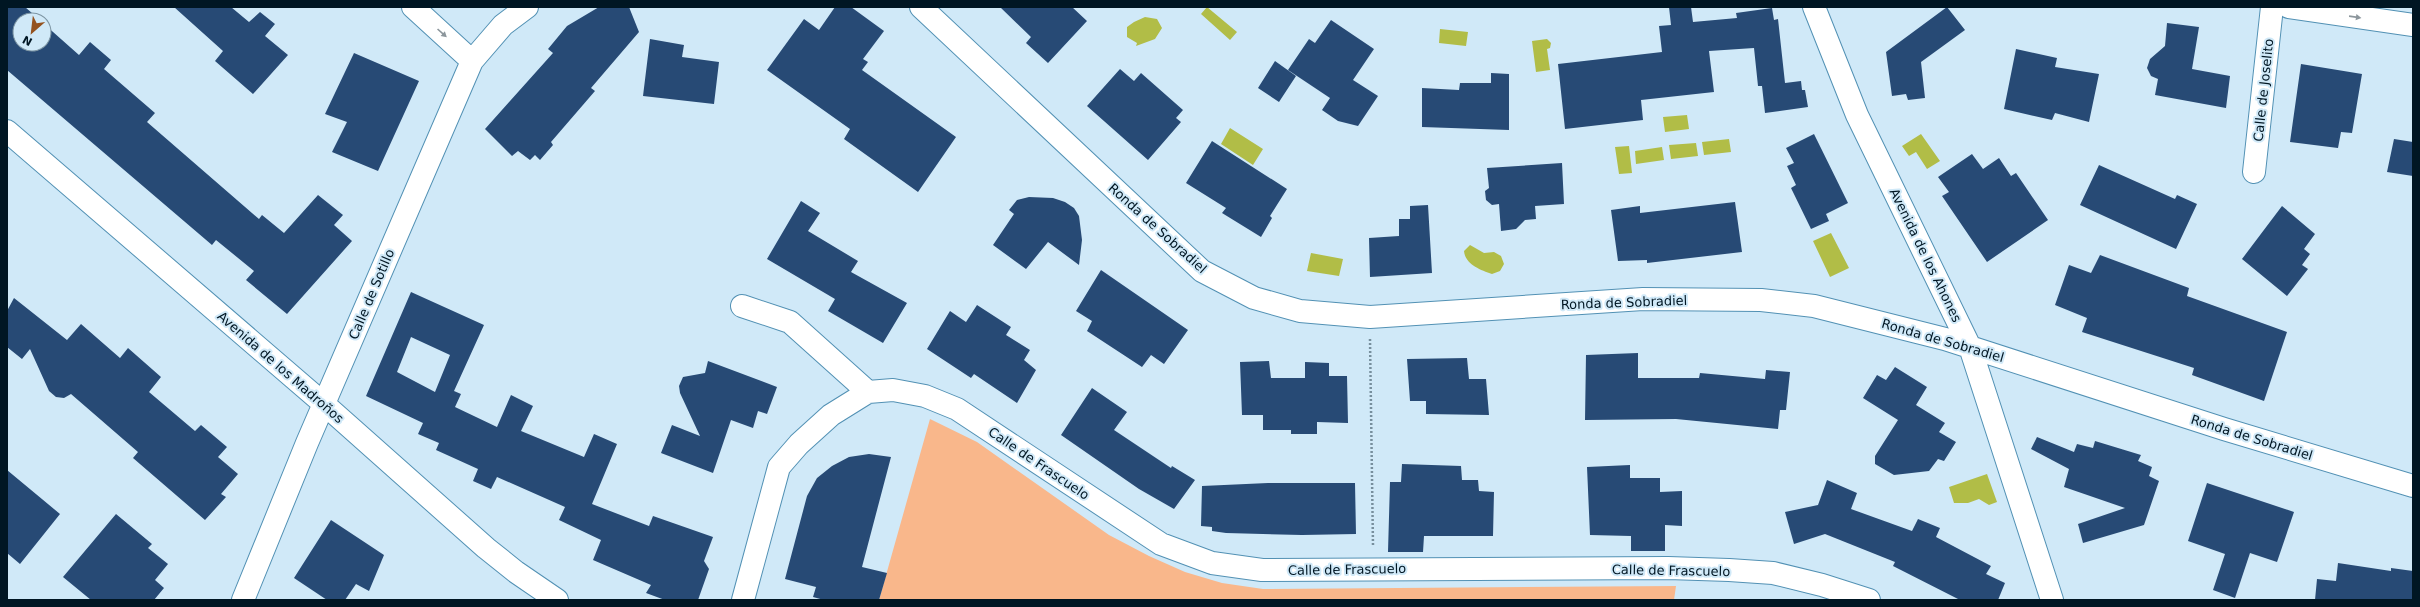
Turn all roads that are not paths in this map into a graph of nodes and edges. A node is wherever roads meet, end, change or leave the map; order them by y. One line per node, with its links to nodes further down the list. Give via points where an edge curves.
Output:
1 (413, 7): 8 (street, one-way to 8)
2 (527, 7): 8 (street, Calle de Sotillo, via 503,26)
3 (921, 7): 12 (street, Ronda de Sobradiel, via 1202,271 1254,298 1300,311 1370,317 1643,299 1761,300 1814,306 1908,328)
4 (1814, 7): 12 (street, Avenida de los Ahones, via 1857,115)
5 (2272, 7): 10 (street, Calle de Joselito)
6 (2289, 7): 7 (street, one-way to 7)
7 (2413, 25)
8 (472, 61): 14 (street, Calle de Sotillo)
9 (7, 131): 14 (street, Avenida de los Madroños)
10 (2254, 172)
11 (742, 306): 13 (street, via 790,322 834,358)
12 (1970, 347): 15 (street, Ronda de Sobradiel, via 2224,429); 20 (street, Avenida de los Ahones)
13 (868, 392): 18 (street, Calle de Frascuelo, via 830,415 799,444 780,468); 19 (street, Calle de Frascuelo, via 893,390 925,396 957,408 1162,544 1212,563 1262,570 1668,568 1773,573 1822,584)
14 (324, 404): 16 (street, Calle de Sotillo); 17 (street, Avenida de los Madroños, via 486,548)
15 (2413, 486)
16 (243, 600)
17 (557, 600)
18 (743, 600)
19 (1869, 600)
20 (2052, 600)

